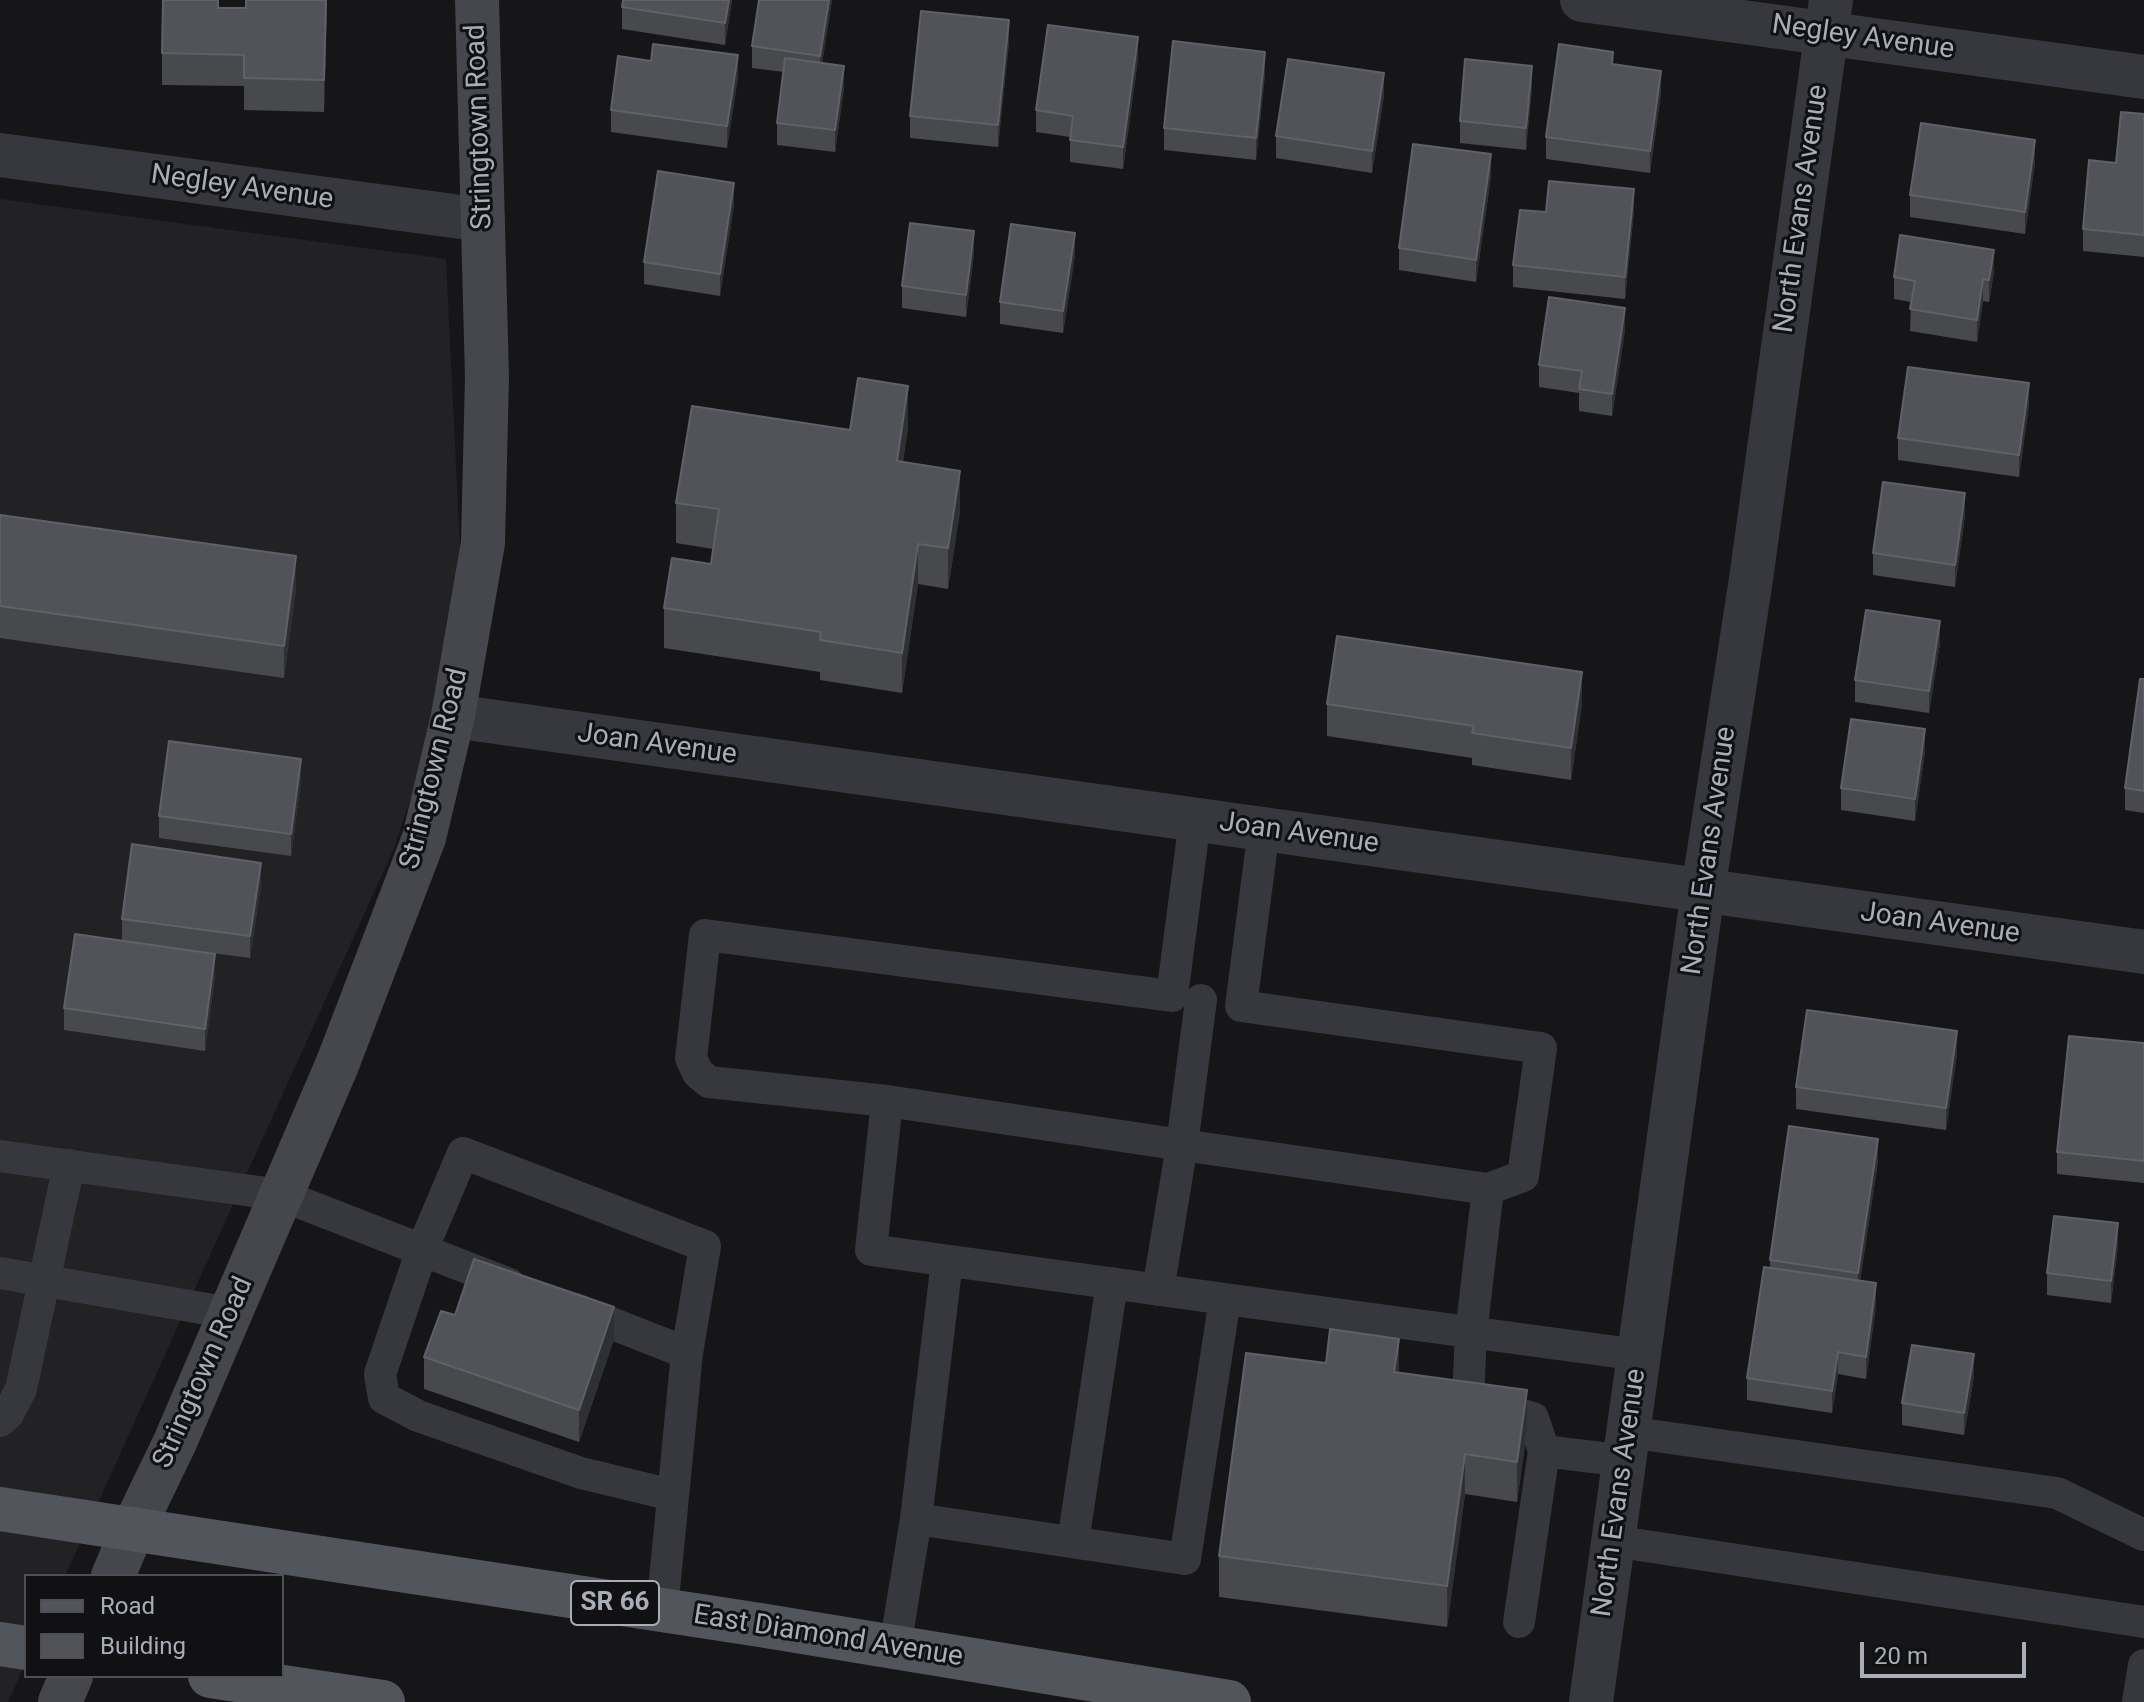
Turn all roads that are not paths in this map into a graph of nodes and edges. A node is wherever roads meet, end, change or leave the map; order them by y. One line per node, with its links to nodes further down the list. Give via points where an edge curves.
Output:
1 (477, 0): 6 (main road, Stringtown Road)
2 (1582, 0): 3 (street, Negley Avenue)
3 (1829, 16): 4 (street, Negley Avenue); 10 (street, North Evans Avenue)
4 (2144, 77)
5 (0, 155): 6 (street, Negley Avenue)
6 (483, 220): 7 (main road, Stringtown Road, via 483,543)
7 (453, 716): 8 (street, Joan Avenue); 19 (main road, Stringtown Road, via 424,838)
8 (1195, 820): 9 (street, Joan Avenue); 12 (lane)
9 (1264, 829): 10 (street, Joan Avenue); 13 (lane)
10 (1703, 890): 11 (street, Joan Avenue); 30 (street, North Evans Avenue)
11 (2144, 952)
12 (1187, 998): 13 (lane); 14 (lane, via 705,935 691,1058 698,1073 709,1082); 15 (lane)
13 (1241, 1006): 18 (lane, via 1541,1048 1523,1176)
14 (887, 1101): 15 (lane); 21 (lane, via 871,1250)
15 (1182, 1145): 18 (lane); 25 (lane)
16 (0, 1156): 17 (lane)
17 (69, 1165): 19 (lane); 23 (lane)
18 (1488, 1189): 28 (lane)
19 (281, 1195): 20 (lane); 27 (main road, Stringtown Road)
20 (422, 1250): 29 (lane); 29 (lane, via 463,1153 705,1246); 35 (lane, via 380,1374 384,1398 418,1416 581,1473)
21 (947, 1261): 24 (lane); 37 (lane)
22 (0, 1273): 23 (lane)
23 (45, 1281): 27 (lane); 31 (lane)
24 (1112, 1283): 25 (lane); 41 (lane)
25 (1158, 1290): 26 (lane)
26 (1225, 1299): 28 (lane); 41 (lane, via 1185,1559)
27 (230, 1313): 38 (main road, Stringtown Road)
28 (1471, 1333): 30 (lane); 34 (lane, via 1468,1399 1533,1418)
29 (687, 1353): 35 (lane)
30 (1639, 1355): 33 (street, North Evans Avenue)
31 (13, 1362): 32 (lane, via 21,1389)
32 (0, 1421)
33 (1626, 1447): 34 (lane); 39 (lane, via 2057,1493); 40 (street, North Evans Avenue)
34 (1544, 1451): 44 (lane)
35 (672, 1495): 43 (lane)
36 (0, 1509): 38 (main road, East Diamond Avenue / SR 66)
37 (916, 1519): 41 (lane); 47 (lane)
38 (133, 1529): 42 (main road, Stringtown Road); 43 (main road, East Diamond Avenue / SR 66)
39 (2144, 1535)
40 (1613, 1541): 45 (lane); 55 (street, North Evans Avenue)
41 (1073, 1542)
42 (114, 1574)
43 (662, 1610): 47 (main road, East Diamond Avenue / SR 66)
44 (1519, 1622)
45 (2144, 1622)
46 (0, 1644): 48 (main road)
47 (895, 1647): 54 (main road, East Diamond Avenue / SR 66)
48 (24, 1648)
49 (2144, 1665): 56 (lane)
50 (70, 1678): 52 (main road)
51 (223, 1678): 53 (main road)
52 (60, 1702)
53 (383, 1702)
54 (1229, 1702)
55 (1591, 1702)
56 (2138, 1702)

